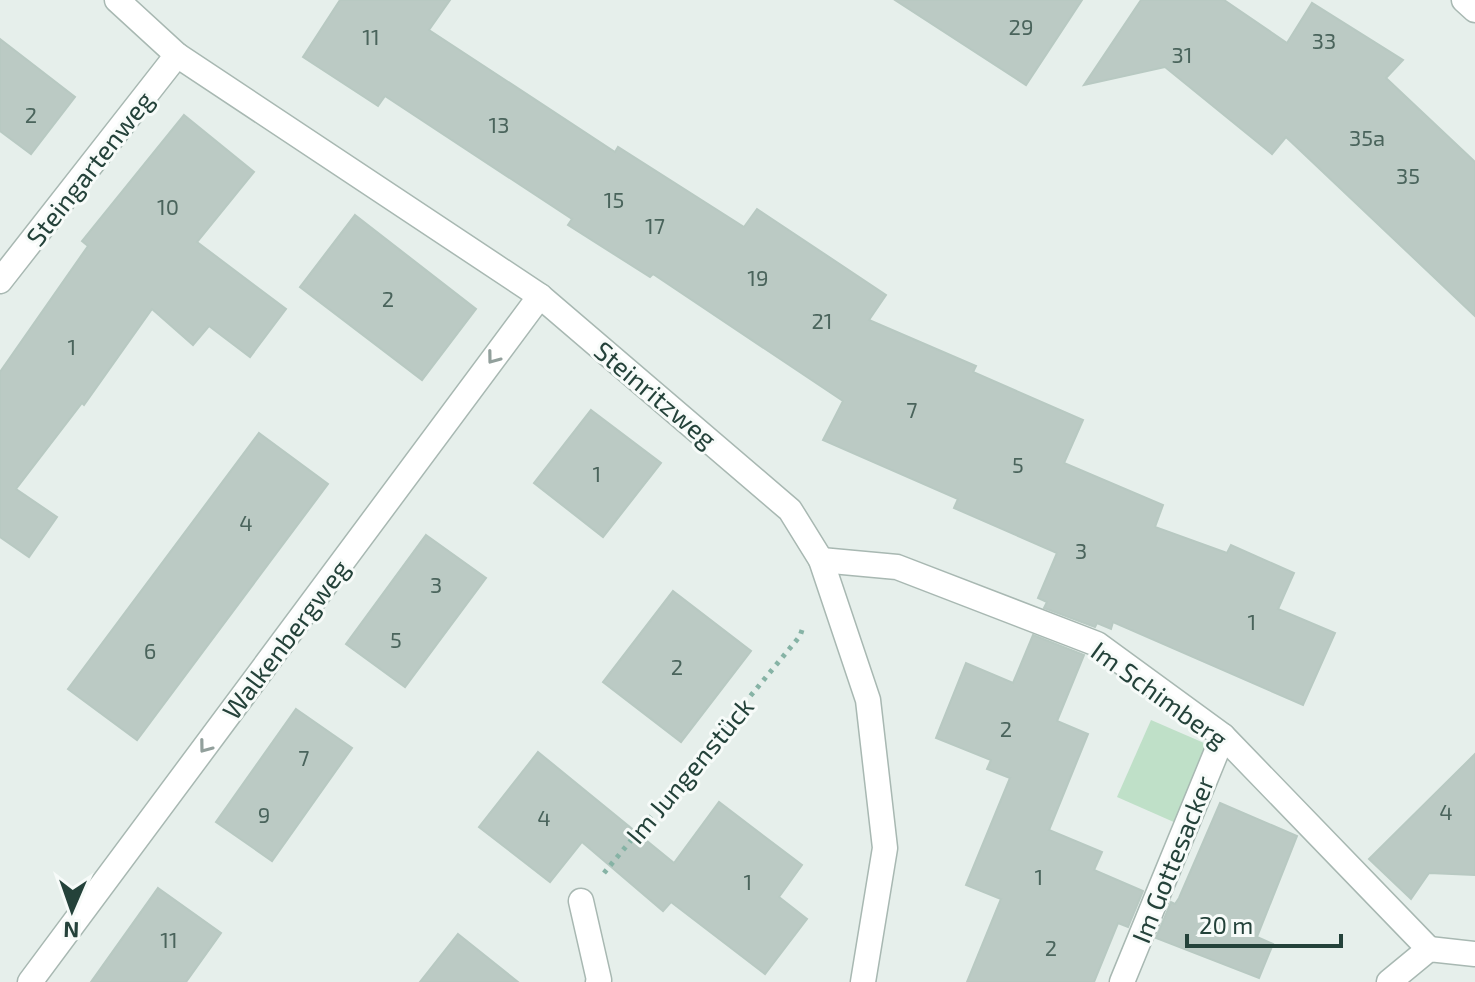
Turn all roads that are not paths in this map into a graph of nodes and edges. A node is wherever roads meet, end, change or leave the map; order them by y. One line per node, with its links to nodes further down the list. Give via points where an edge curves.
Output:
1 (117, 0): 4 (street, Steinritzweg)
2 (1464, 0): 3 (street)
3 (1475, 10)
4 (177, 55): 5 (street, Steingartenweg); 6 (street, Steinritzweg)
5 (0, 281)
6 (540, 296): 7 (street, Steinritzweg, via 790,510); 12 (street, Walkenbergweg, one-way to 12)
7 (821, 560): 8 (street, Im Schimberg, via 897,567 1097,644); 14 (street, Steinritzweg, via 868,700 885,848)
8 (1223, 736): 10 (street, Im Schimberg); 15 (street, Im Gottesacker)
9 (581, 901): 13 (street)
10 (1429, 949): 11 (street); 16 (street)
11 (1475, 954)
12 (30, 982)
13 (598, 982)
14 (863, 982)
15 (1122, 982)
16 (1389, 982)

